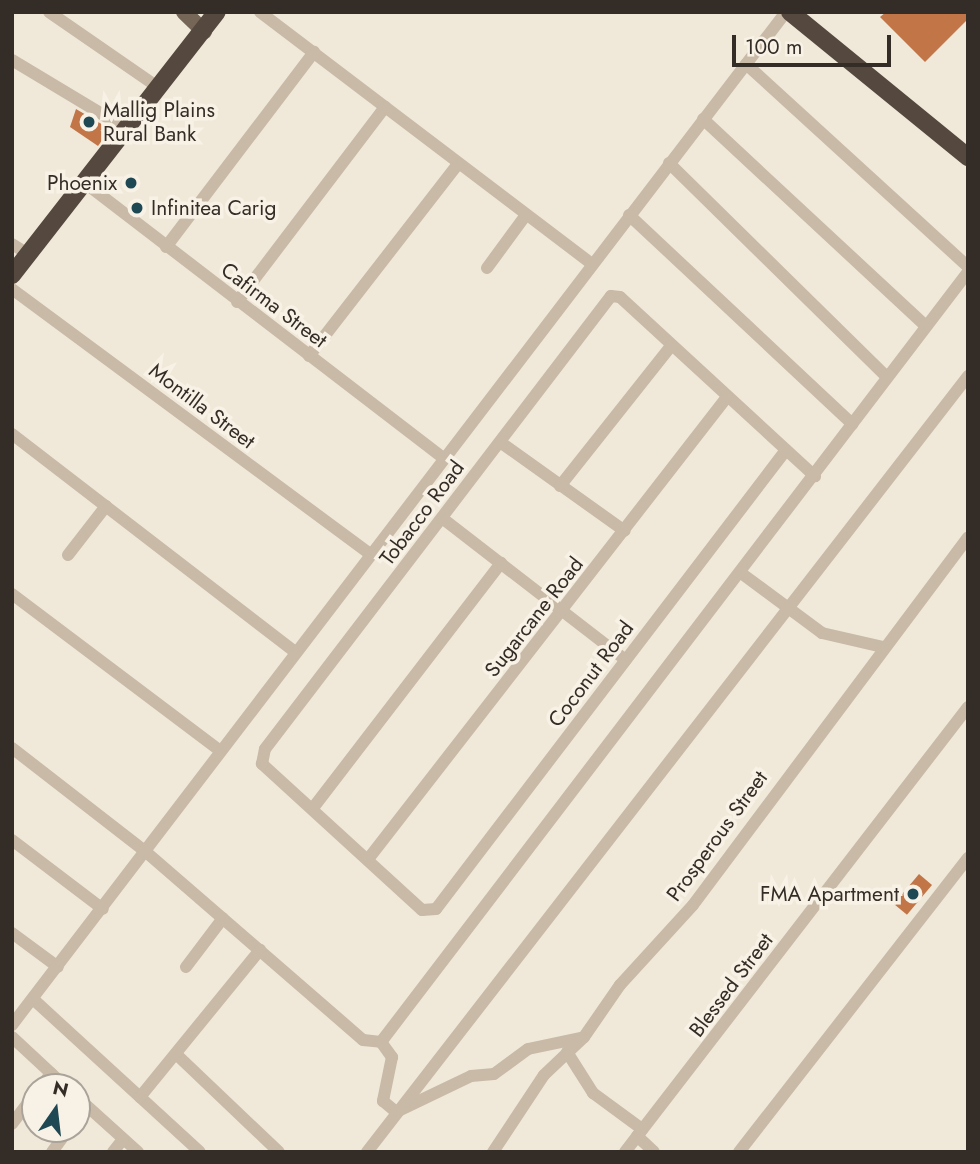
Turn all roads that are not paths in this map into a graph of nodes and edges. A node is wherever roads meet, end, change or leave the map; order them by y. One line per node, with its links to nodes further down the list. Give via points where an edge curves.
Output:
1 (49, 12): 10 (street)
2 (184, 12): 6 (main road)
3 (217, 12): 6 (highway)
4 (260, 12): 7 (street)
5 (788, 12): 9 (street); 14 (highway)
6 (204, 31): 10 (highway)
7 (314, 52): 11 (street); 21 (street)
8 (12, 60): 13 (street)
9 (746, 64): 12 (street); 25 (street)
10 (159, 88): 13 (highway)
11 (384, 107): 16 (street); 28 (street)
12 (704, 119): 15 (street); 29 (street)
13 (125, 128): 17 (highway)
14 (968, 157)
15 (669, 163): 19 (street); 33 (street)
16 (458, 164): 18 (street); 31 (street)
17 (85, 183): 21 (street, Cafirma Street); 22 (highway)
18 (526, 215): 23 (street); 24 (street)
19 (629, 215): 23 (street); 35 (street)
20 (12, 244): 22 (street)
21 (166, 247): 28 (street, Cafirma Street)
22 (29, 254): 26 (highway)
23 (591, 263): 39 (street)
24 (487, 268)
25 (968, 270): 29 (street)
26 (12, 275)
27 (12, 289): 46 (street, Montilla Street)
28 (237, 302): 31 (street, Cafirma Street)
29 (925, 325): 33 (street)
30 (671, 346): 34 (street); 37 (street, Tobacco Road, via 620,297 608,298); 41 (street)
31 (309, 356): 39 (street, Cafirma Street)
32 (968, 376): 51 (street)
33 (887, 377): 35 (street)
34 (727, 397): 38 (street); 44 (street, Sugarcane Road)
35 (852, 424): 40 (street)
36 (12, 433): 42 (street)
37 (500, 442): 41 (street); 43 (street, Tobacco Road)
38 (786, 450): 40 (street); 55 (street, Coconut Road)
39 (442, 457): 46 (street)
40 (814, 476): 49 (street)
41 (560, 486): 44 (street)
42 (106, 506): 47 (street); 54 (street)
43 (442, 518): 48 (street); 59 (street, Tobacco Road, via 265,749 262,764)
44 (625, 530): 52 (street, Sugarcane Road)
45 (968, 537): 53 (street, Prosperous Street)
46 (369, 554): 54 (street)
47 (68, 555)
48 (501, 563): 52 (street); 59 (street)
49 (741, 573): 51 (street); 74 (street)
50 (12, 594): 58 (street)
51 (788, 610): 53 (street, via 839,640); 80 (street)
52 (563, 612): 55 (street); 62 (street, Sugarcane Road)
53 (883, 647): 73 (street, Prosperous Street, via 693,905 620,985)
54 (295, 652): 58 (street)
55 (626, 660): 62 (street, Coconut Road, via 443,902 422,910)
56 (968, 708): 81 (street, Blessed Street)
57 (12, 748): 61 (street)
58 (220, 751): 61 (street)
59 (313, 808): 62 (street)
60 (12, 840): 64 (street)
61 (146, 852): 64 (street); 65 (street)
62 (369, 858)
63 (968, 858): 83 (street)
64 (103, 909): 68 (street)
65 (223, 918): 67 (street); 69 (street)
66 (12, 933): 68 (street)
67 (260, 950): 74 (street, via 363,1040); 76 (street)
68 (58, 967): 70 (street)
69 (186, 967)
70 (33, 999): 71 (street); 78 (street)
71 (12, 1025)
72 (12, 1037): 77 (street)
73 (583, 1037): 75 (street, Prosperous Street); 80 (street, via 528,1049 494,1074 471,1076)
74 (382, 1042): 80 (street, via 392,1057 383,1101)
75 (567, 1052): 81 (street, via 593,1093); 89 (street, Prosperous Street)
76 (176, 1054): 78 (street); 87 (street)
77 (51, 1073)
78 (140, 1097): 86 (street)
79 (91, 1110): 82 (street)
80 (396, 1112): 88 (street)
81 (640, 1133): 90 (street, Blessed Street); 91 (street)
82 (123, 1139): 84 (street); 85 (street)
83 (740, 1151)
84 (113, 1152)
85 (138, 1152)
86 (200, 1152)
87 (279, 1152)
88 (367, 1152)
89 (493, 1152)
90 (625, 1152)
91 (654, 1152)

